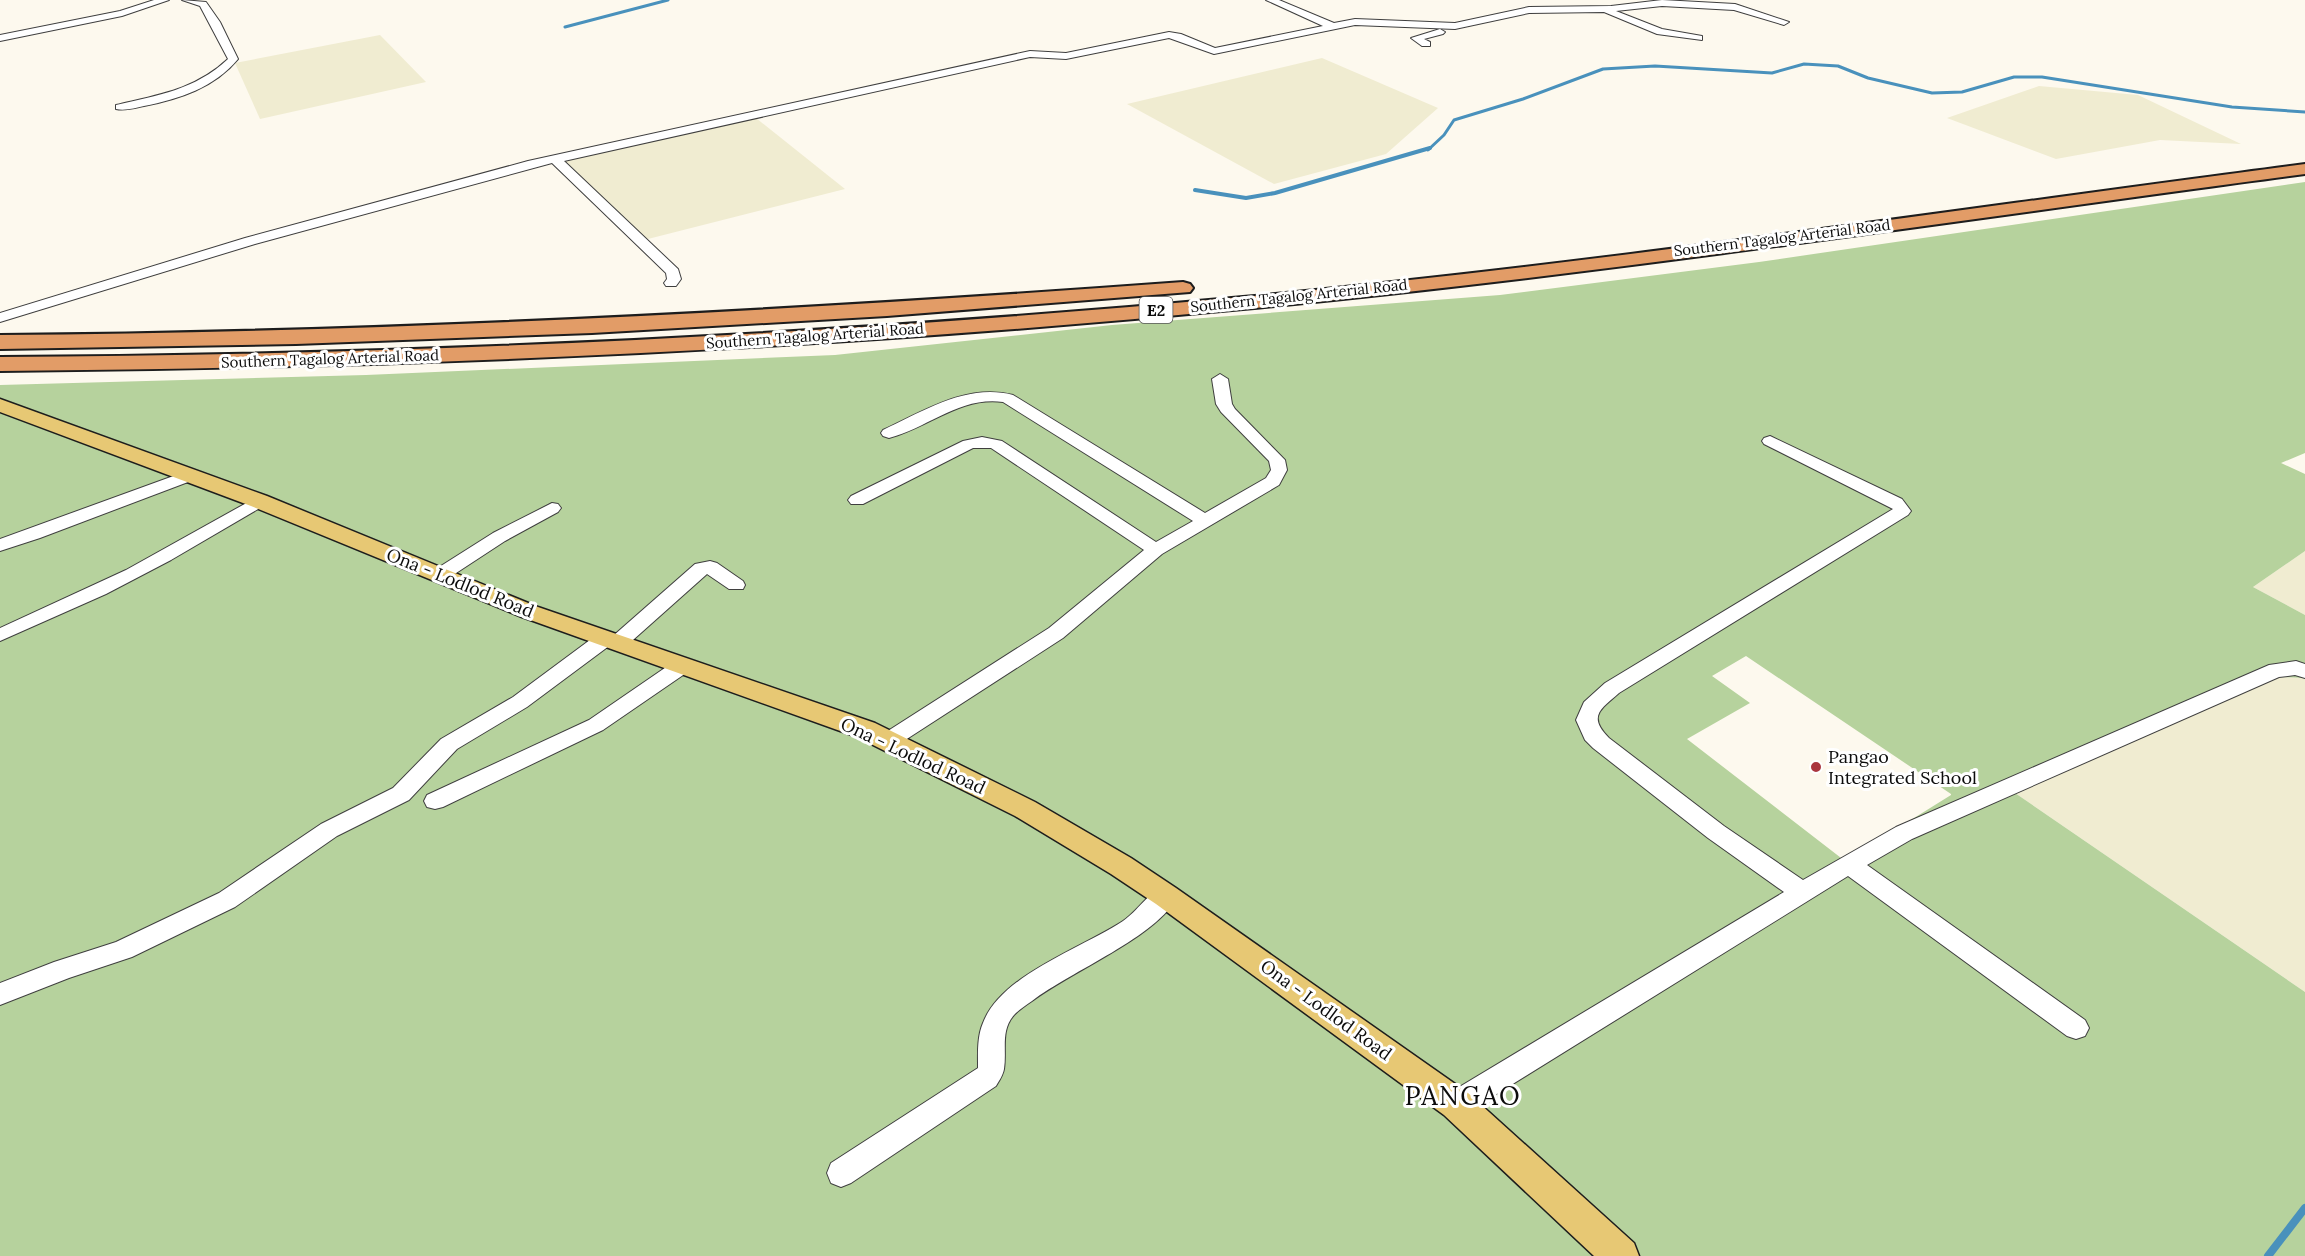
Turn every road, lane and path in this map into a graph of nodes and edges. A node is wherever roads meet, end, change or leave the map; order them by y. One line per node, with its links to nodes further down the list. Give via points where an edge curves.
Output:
1 (164, 0): 11 (street, via 122,13)
2 (187, 0): 15 (street, via 202,4 233,58 215,77 195,88)
3 (1271, 0): 8 (street)
4 (1512, 3): 6 (street)
5 (1601, 9): 6 (street); 7 (street, via 1681,3 1741,9); 10 (street)
6 (1529, 10): 9 (street)
7 (1784, 22)
8 (1332, 26): 9 (street, via 1366,21); 17 (street, via 1214,51 1169,35 1066,56 1030,54)
9 (1455, 26): 14 (street, via 1459,28 1416,38)
10 (1655, 29): 12 (street); 13 (street)
11 (0, 38)
12 (1699, 38)
13 (1659, 42)
14 (1426, 44)
15 (120, 107)
16 (2305, 150): 19 (highway)
17 (555, 159): 20 (street, via 673,272); 22 (street, via 250,241)
18 (2305, 169): 24 (highway, Southern Tagalog Arterial Road / E2, via 1530,271 1246,303 927,329 559,351 169,364)
19 (1916, 201)
20 (671, 283)
21 (1196, 287): 23 (highway, Southern Tagalog Arterial Road / E2, via 922,309 581,328 192,342)
22 (0, 318)
23 (0, 342)
24 (0, 364)
25 (1220, 379): 33 (street, via 1229,412 1277,460 1279,470 1273,481)
26 (0, 405): 29 (main road, Ona - Lodlod Road)
27 (889, 433): 33 (street, via 968,398 1007,398)
28 (1770, 441): 45 (street, via 1896,503 1902,511 1612,688 1588,711 1585,720 1588,730 1601,743 1716,832)
29 (190, 475): 31 (main road, Ona - Lodlod Road); 34 (street)
30 (857, 500): 35 (street, via 969,444 996,444)
31 (259, 501): 36 (main road, Ona - Lodlod Road); 38 (street, via 196,540 57,612)
32 (552, 508): 36 (street)
33 (1205, 521): 35 (street)
34 (0, 545)
35 (1156, 550): 42 (street, via 1056,633)
36 (440, 575): 39 (main road, Ona - Lodlod Road)
37 (736, 585): 39 (street, via 710,567 702,568)
38 (0, 635)
39 (611, 641): 40 (main road, Ona - Lodlod Road); 47 (street, via 449,744 401,794 329,830 249,887 123,950)
40 (682, 666): 42 (main road, Ona - Lodlod Road); 43 (street, via 596,725)
41 (2305, 671): 44 (street, via 2276,670 1904,833)
42 (888, 741): 46 (main road, Ona - Lodlod Road, via 1025,809)
43 (435, 801)
44 (1849, 864): 45 (street); 48 (street)
45 (1802, 892): 49 (street)
46 (1166, 896): 49 (main road, Ona - Lodlod Road); 50 (street, via 1133,927 1043,978 1005,1007 995,1024 987,1077)
47 (0, 994)
48 (2076, 1028)
49 (1456, 1104): 51 (main road, Ona - Lodlod Road)
50 (841, 1173)
51 (1606, 1252)

